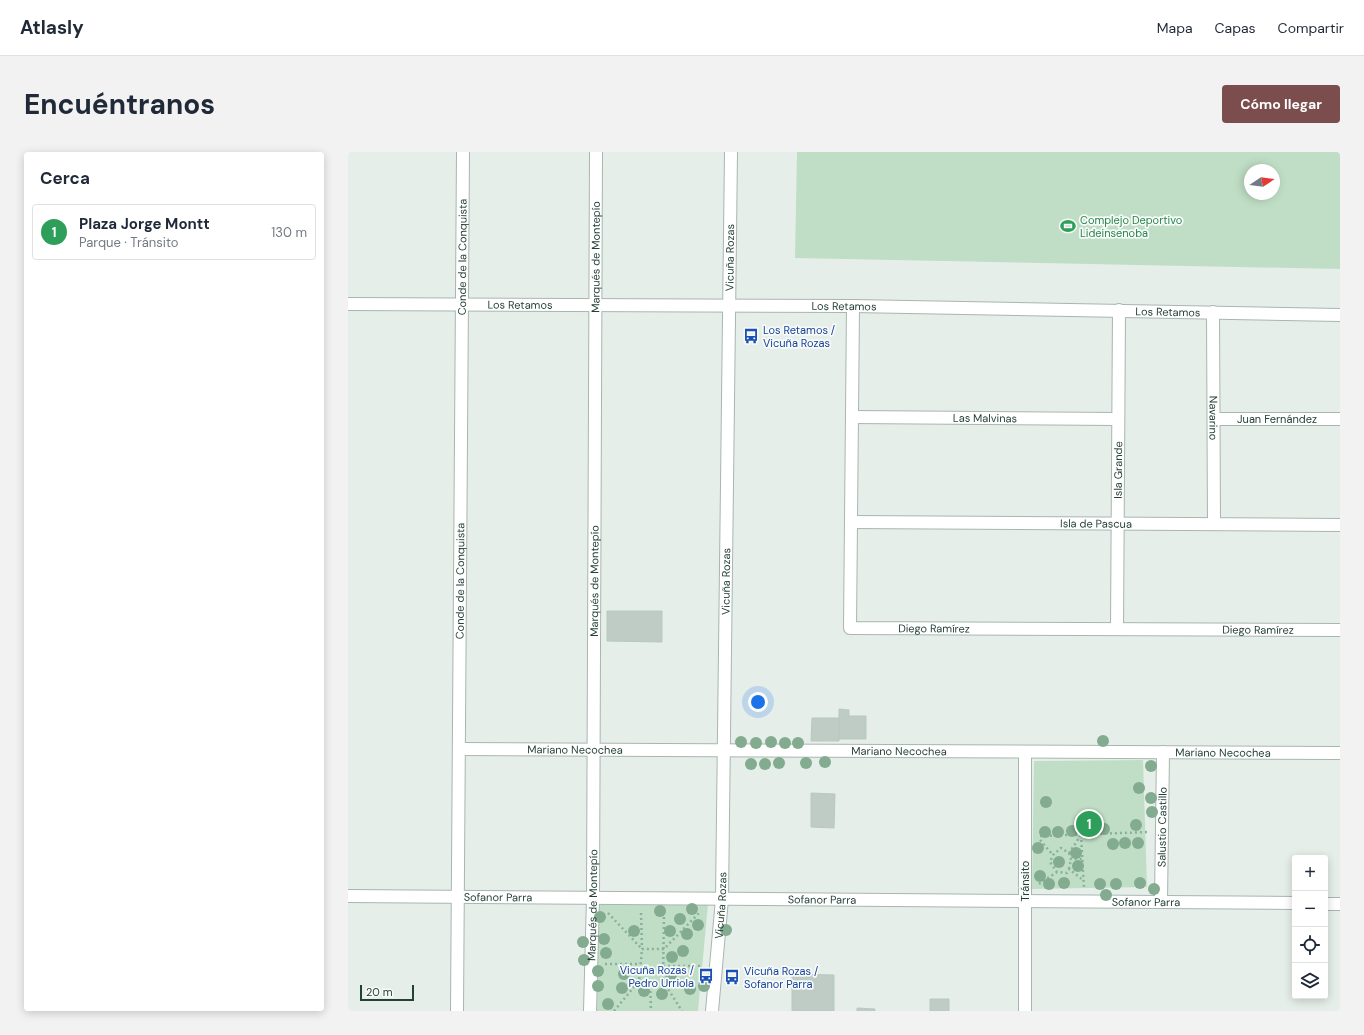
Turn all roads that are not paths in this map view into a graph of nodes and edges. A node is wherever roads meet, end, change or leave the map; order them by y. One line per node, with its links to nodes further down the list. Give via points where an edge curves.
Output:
1 (463, 152): 5 (street, Conde de la Conquista)
2 (596, 152): 6 (street, Marqués de Montepío)
3 (731, 152): 7 (street, Vicuña Rozas)
4 (348, 304): 5 (street, Los Retamos)
5 (462, 304): 6 (street, Los Retamos); 22 (street, Conde de la Conquista)
6 (596, 305): 7 (street, Los Retamos); 23 (street, Marqués de Montepío)
7 (729, 306): 8 (street, Los Retamos); 24 (street, Vicuña Rozas)
8 (853, 306): 9 (street, Los Retamos); 12 (street, Diego Ramírez)
9 (1119, 310): 10 (street, Los Retamos); 14 (street, Isla Grande)
10 (1213, 312): 11 (street, Los Retamos); 13 (street, Navarino)
11 (1340, 315)
12 (852, 417): 14 (street, Las Malvinas); 16 (street, Diego Ramírez)
13 (1214, 418): 15 (street, Juan Fernández); 18 (street, Navarino)
14 (1118, 419): 17 (street, Isla Grande)
15 (1340, 419)
16 (851, 522): 17 (street, Isla de Pascua); 20 (street, Diego Ramírez, via 850,628)
17 (1118, 524): 18 (street, Isla de Pascua); 20 (street, Isla Grande)
18 (1214, 524): 19 (street, Isla de Pascua)
19 (1340, 525)
20 (1117, 629): 21 (street, Diego Ramírez)
21 (1340, 630)
22 (459, 749): 23 (street, Mariano Necochea); 29 (street, Conde de la Conquista)
23 (594, 749): 24 (street, Mariano Necochea); 30 (street, Marqués de Montepío)
24 (724, 750): 25 (street, Mariano Necochea); 31 (street, Vicuña Rozas)
25 (1025, 752): 26 (street, Mariano Necochea); 32 (street, Tránsito)
26 (1163, 752): 27 (street, Mariano Necochea); 33 (street, Salustio Castillo)
27 (1340, 753)
28 (348, 896): 29 (street, Sofanor Parra)
29 (458, 897): 30 (street, Sofanor Parra); 37 (street, Conde de la Conquista)
30 (593, 898): 31 (street, Sofanor Parra); 38 (street, Marqués de Montepío)
31 (722, 899): 32 (street, Sofanor Parra); 39 (street, Vicuña Rozas)
32 (1025, 901): 33 (street, Sofanor Parra); 40 (street, Tránsito)
33 (1161, 902): 34 (street, Sofanor Parra)
34 (1292, 903)
35 (1328, 904): 36 (street)
36 (1340, 904)
37 (457, 1011)
38 (590, 1011)
39 (712, 1011)
40 (1025, 1011)

